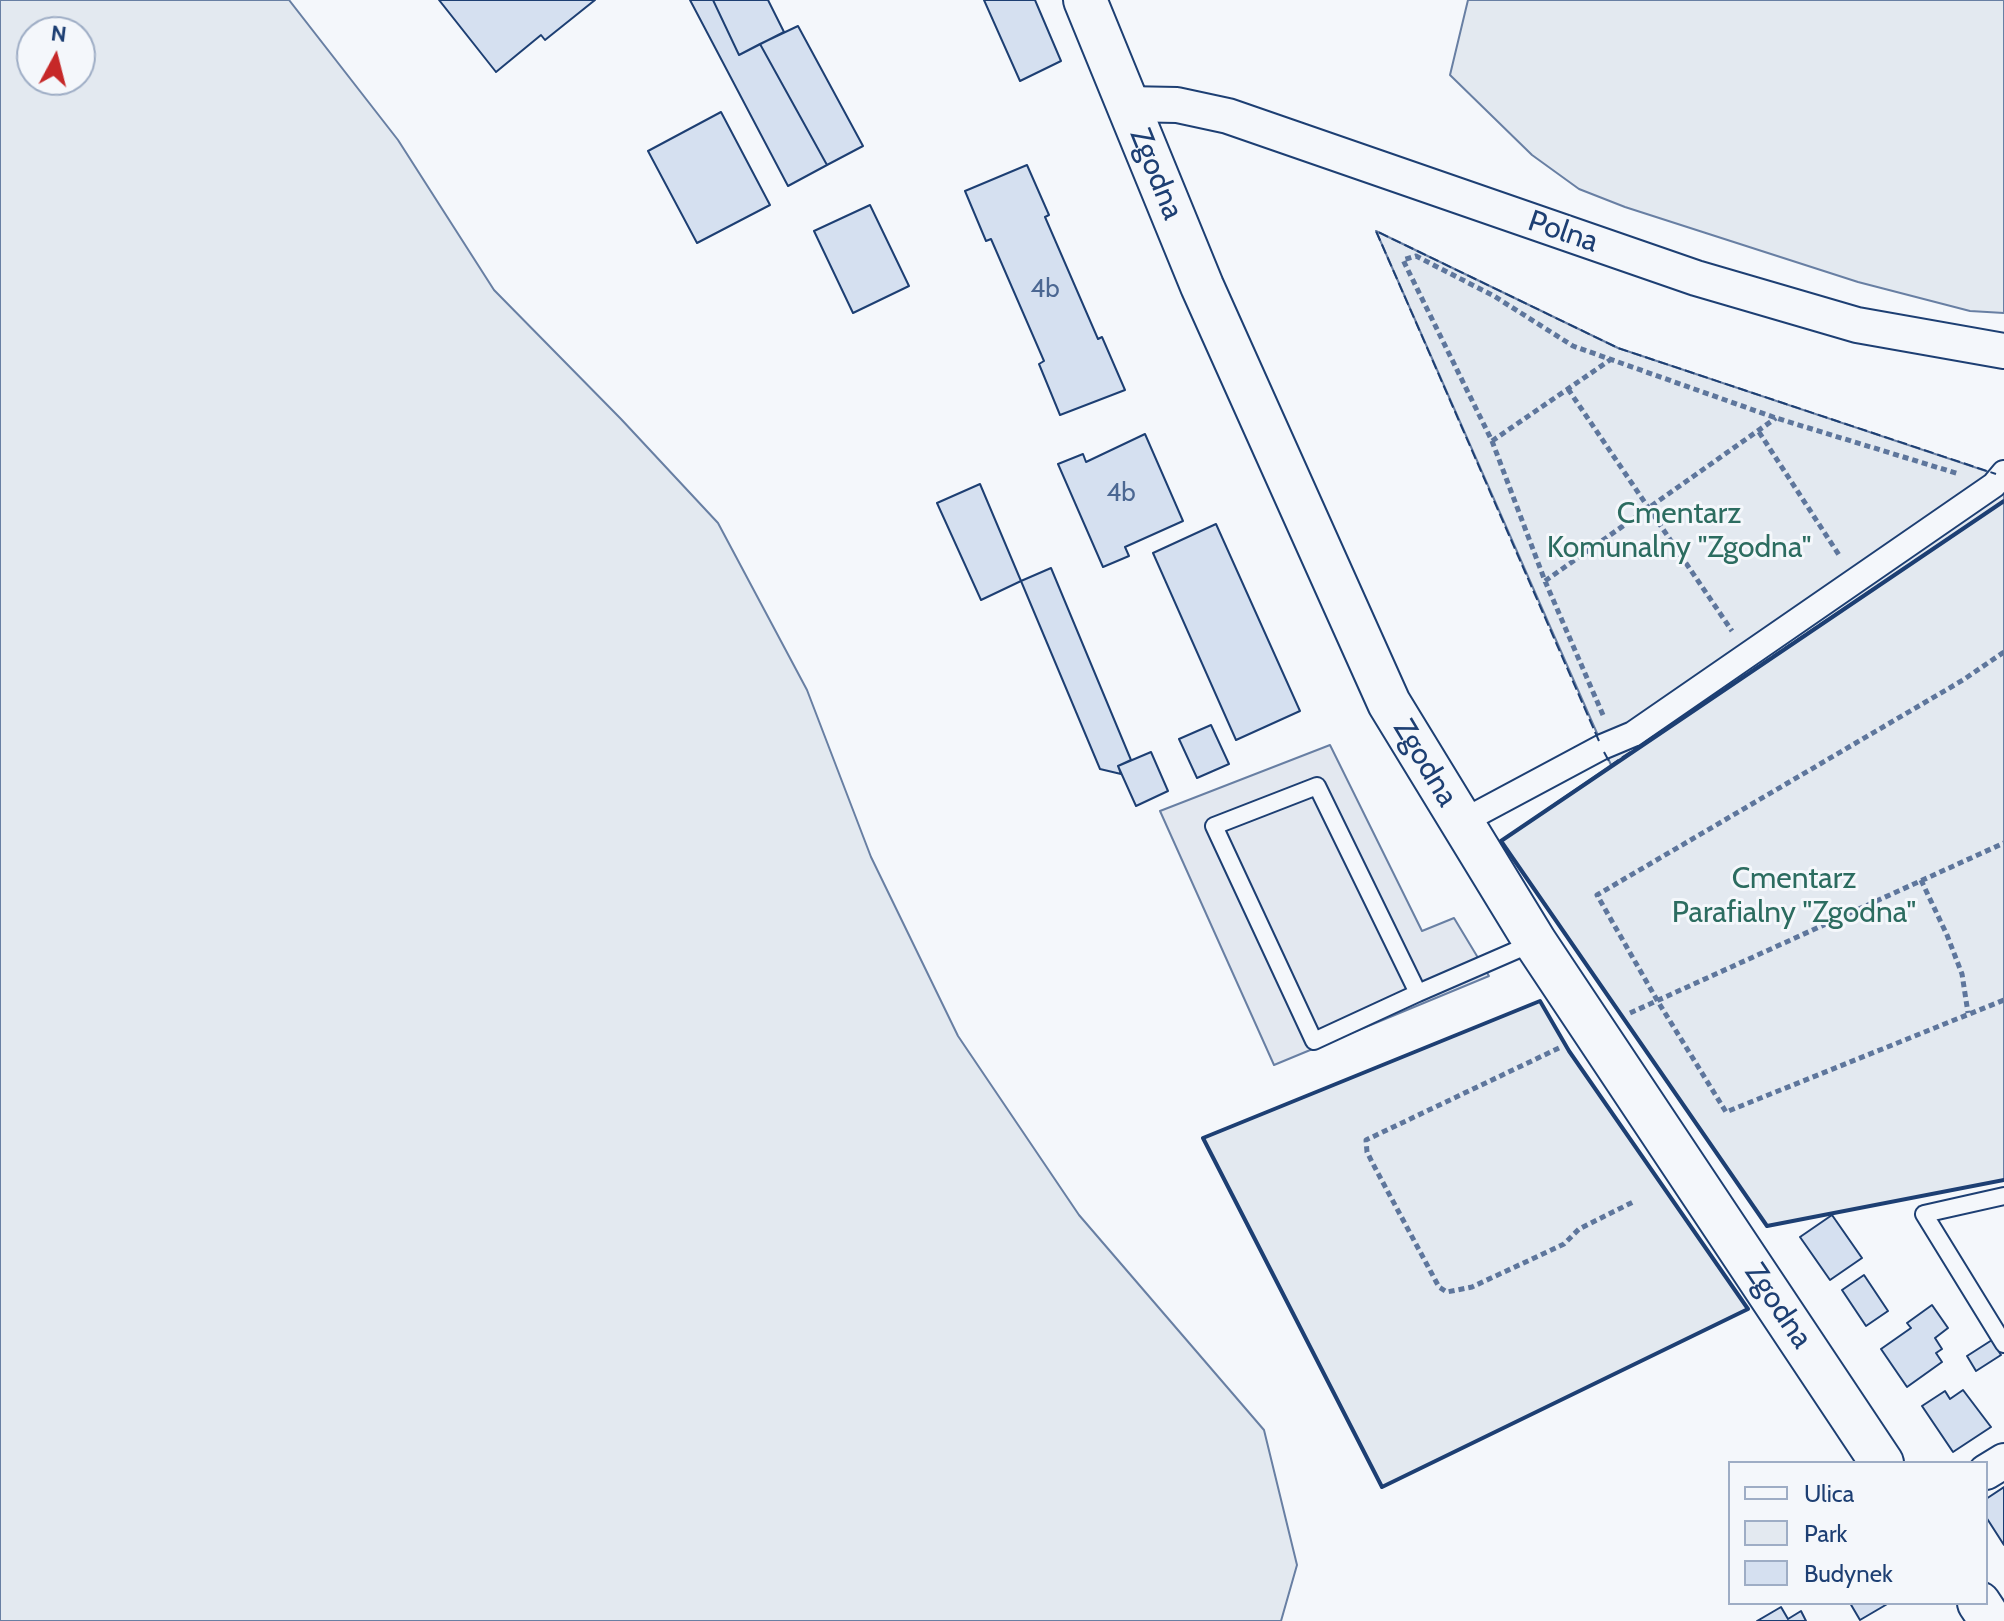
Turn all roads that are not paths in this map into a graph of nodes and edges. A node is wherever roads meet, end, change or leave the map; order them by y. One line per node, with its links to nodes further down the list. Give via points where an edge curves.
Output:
1 (1085, 0): 2 (street, Zgodna)
2 (1126, 104): 3 (street, Polna, via 1177,105 1228,116 1696,278 1857,325); 5 (street, Zgodna, via 1389,703)
3 (2004, 351)
4 (1999, 479): 5 (street, via 1633,734)
5 (1460, 823): 6 (street, Zgodna)
6 (1535, 942): 7 (lane); 10 (street, Zgodna)
7 (1418, 993): 7 (lane, via 1317,786 1214,826 1314,1041)
8 (2004, 1196): 9 (lane, via 1924,1214)
9 (2004, 1344)
10 (1881, 1461)

